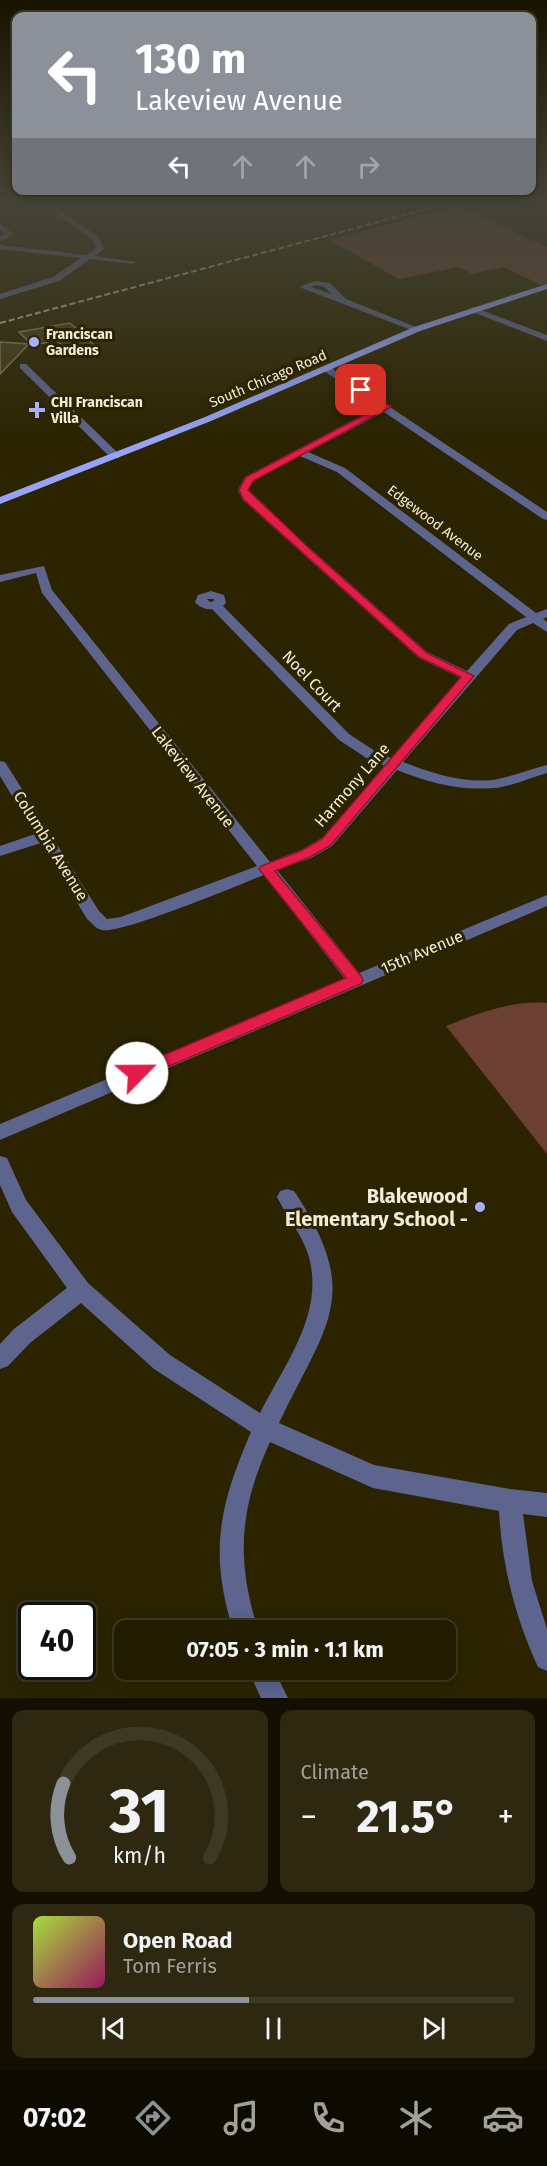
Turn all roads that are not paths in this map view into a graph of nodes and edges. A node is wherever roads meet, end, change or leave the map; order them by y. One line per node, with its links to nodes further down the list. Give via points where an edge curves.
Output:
1 (49, 281): 3 (street)
2 (547, 286): 5 (main road, South Chicago Road)
3 (0, 297)
4 (340, 299): 6 (street)
5 (472, 309): 6 (main road, South Chicago Road); 7 (street)
6 (417, 329): 9 (main road, South Chicago Road)
7 (547, 338)
8 (23, 366): 12 (street)
9 (327, 369): 10 (street); 12 (main road, South Chicago Road)
10 (386, 407): 11 (street); 14 (street)
11 (299, 452): 17 (street, Edgewood Avenue, via 341,470); 19 (street, via 249,479 243,490 248,498 423,655)
12 (115, 456): 13 (main road, South Chicago Road)
13 (0, 501)
14 (547, 517)
15 (0, 579): 25 (street, Lakeview Avenue, via 40,568 46,591)
16 (215, 605): 21 (street, Noel Court, via 344,736 373,756)
17 (540, 615): 18 (street, Edgewood Avenue); 19 (street, Harmony Lane, via 513,627)
18 (547, 628)
19 (468, 676): 21 (street, Harmony Lane)
20 (0, 765): 23 (street, Columbia Avenue)
21 (395, 765): 22 (street, Noel Court, via 464,784 494,784); 25 (street, Harmony Lane, via 327,842)
22 (547, 769)
23 (45, 836): 24 (street); 27 (street, Columbia Avenue, via 93,915)
24 (0, 851)
25 (266, 869): 27 (street, Harmony Lane); 28 (street, Lakeview Avenue)
26 (547, 900): 28 (street, 15th Avenue)
27 (104, 926)
28 (356, 980): 29 (street, 15th Avenue)
29 (0, 1132)
30 (0, 1164): 32 (street, via 20,1206)
31 (287, 1197): 34 (street, via 309,1229 320,1260 323,1294 317,1321)
32 (81, 1290): 33 (street, via 22,1336); 34 (street, via 162,1362)
33 (0, 1359)
34 (264, 1428): 35 (street, via 373,1476); 37 (street, via 235,1499 229,1552 234,1602)
35 (510, 1501): 36 (street); 38 (street, via 516,1569)
36 (547, 1505)
37 (240, 1620)
38 (547, 1658)
39 (266, 1680): 40 (street)
40 (275, 1698)

